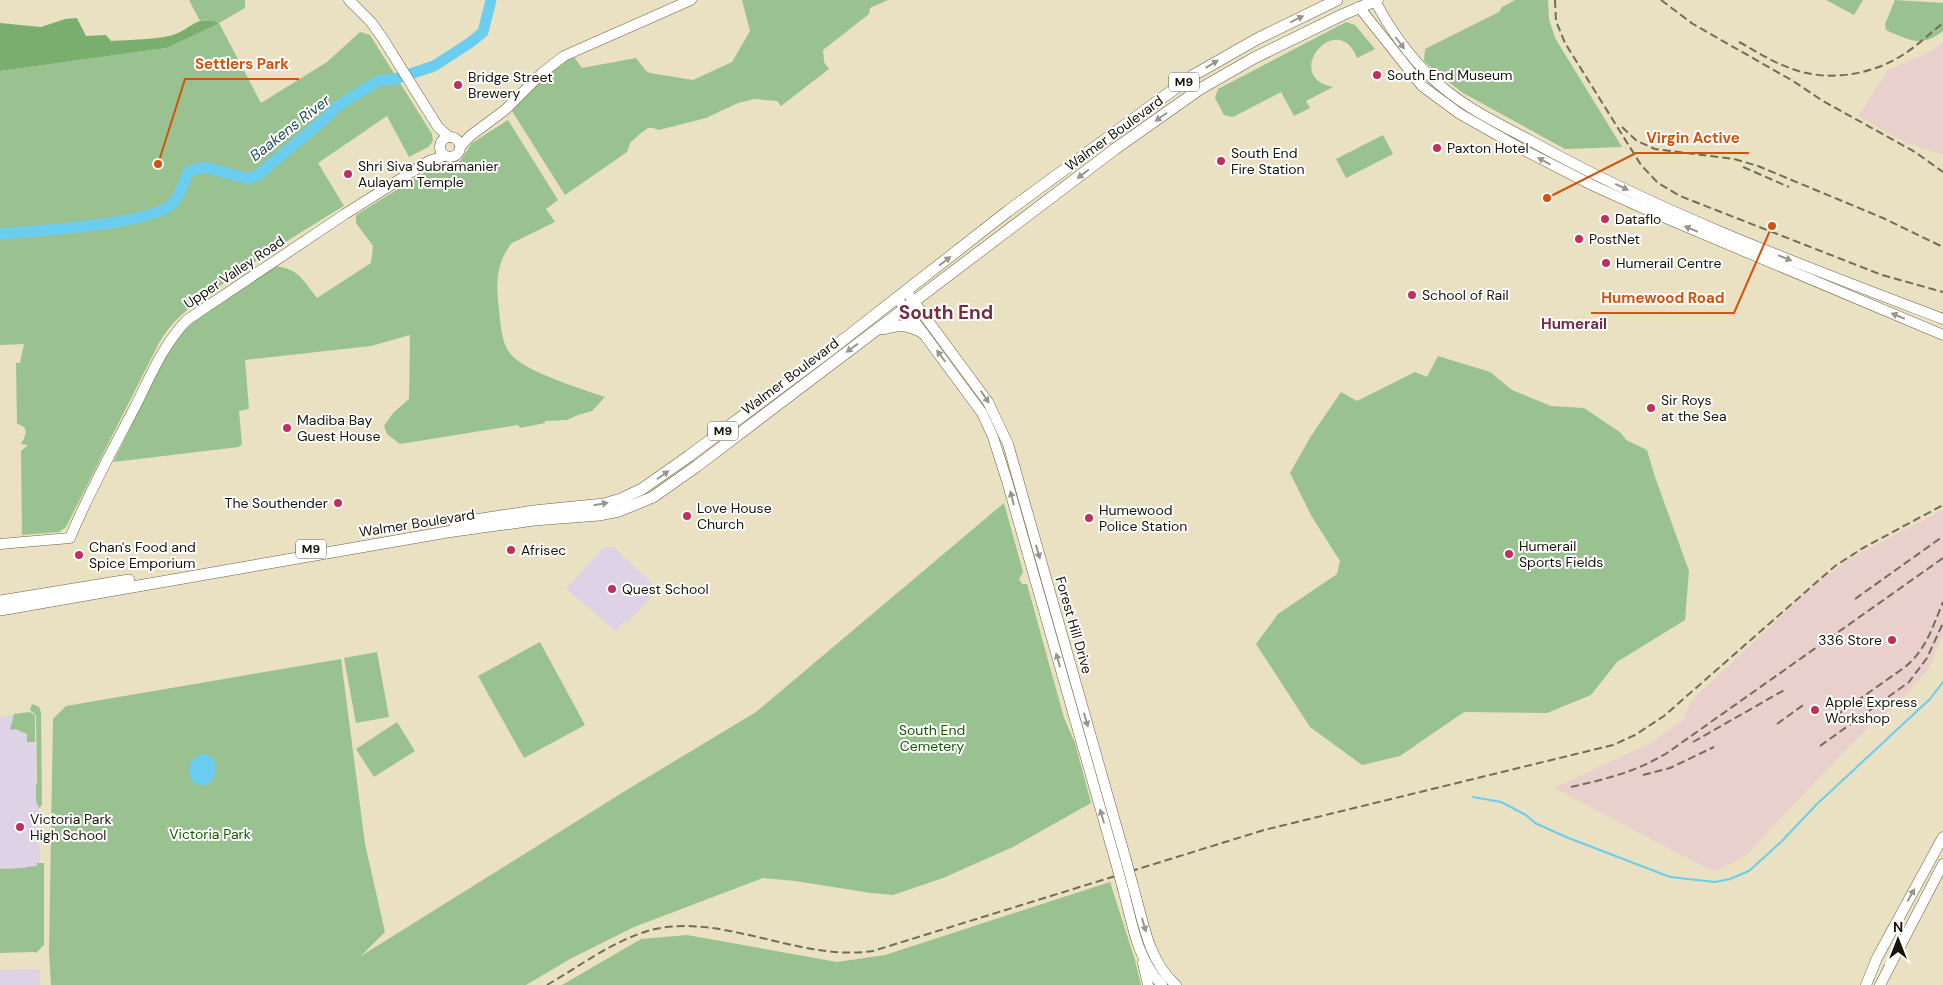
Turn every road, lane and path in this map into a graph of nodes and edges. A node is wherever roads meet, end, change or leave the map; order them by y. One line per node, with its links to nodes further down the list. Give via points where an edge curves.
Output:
1 (349, 0): 6 (street, via 371,22)
2 (691, 0): 6 (street, Upper Valley Road, via 564,56 504,110 470,136)
3 (1337, 0): 7 (main road, Walmer Boulevard / M9, one-way to 3, via 1008,211 1192,76 1257,39)
4 (1375, 0): 5 (main road, Walmer Boulevard / M9); 9 (street, one-way to 9, via 1395,35 1431,78 1468,106 1510,130 1574,165 1668,208 1812,269)
5 (1356, 4): 8 (main road, Walmer Boulevard / M9, one-way to 8, via 1200,88); 12 (street, one-way to 5, via 1656,214 1520,148 1460,114 1422,86)
6 (448, 145): 13 (street, Upper Valley Road, via 430,161 197,312 178,330 156,364 70,538)
7 (902, 294): 8 (street, Forest Hill Drive); 14 (main road, Walmer Boulevard / M9, one-way to 7, via 484,518 604,504 621,499 642,489 689,456)
8 (910, 305): 10 (main road, Walmer Boulevard / M9); 11 (street, Forest Hill Drive); 17 (street, Forest Hill Drive, one-way to 17, via 988,402 1008,444)
9 (1943, 319)
10 (874, 333): 11 (main road, via 903,325); 15 (main road, Walmer Boulevard / M9, one-way to 15, via 653,497 620,511 447,532)
11 (923, 333): 17 (street, Forest Hill Drive, one-way to 11, via 993,438 974,401)
12 (1943, 335)
13 (0, 544)
14 (0, 601)
15 (0, 610)
16 (1943, 837): 24 (street, one-way to 16, via 1877,958)
17 (1121, 861): 19 (street, Forest Hill Drive, bridge)
18 (1943, 864): 25 (street)
19 (1128, 888): 20 (street, Forest Hill Drive); 23 (street, Forest Hill Drive, one-way to 23, via 1152,950 1163,972)
20 (1140, 952): 21 (street); 22 (street, Forest Hill Drive)
21 (1148, 985)
22 (1162, 985)
23 (1176, 985)
24 (1866, 985)
25 (1880, 985)

